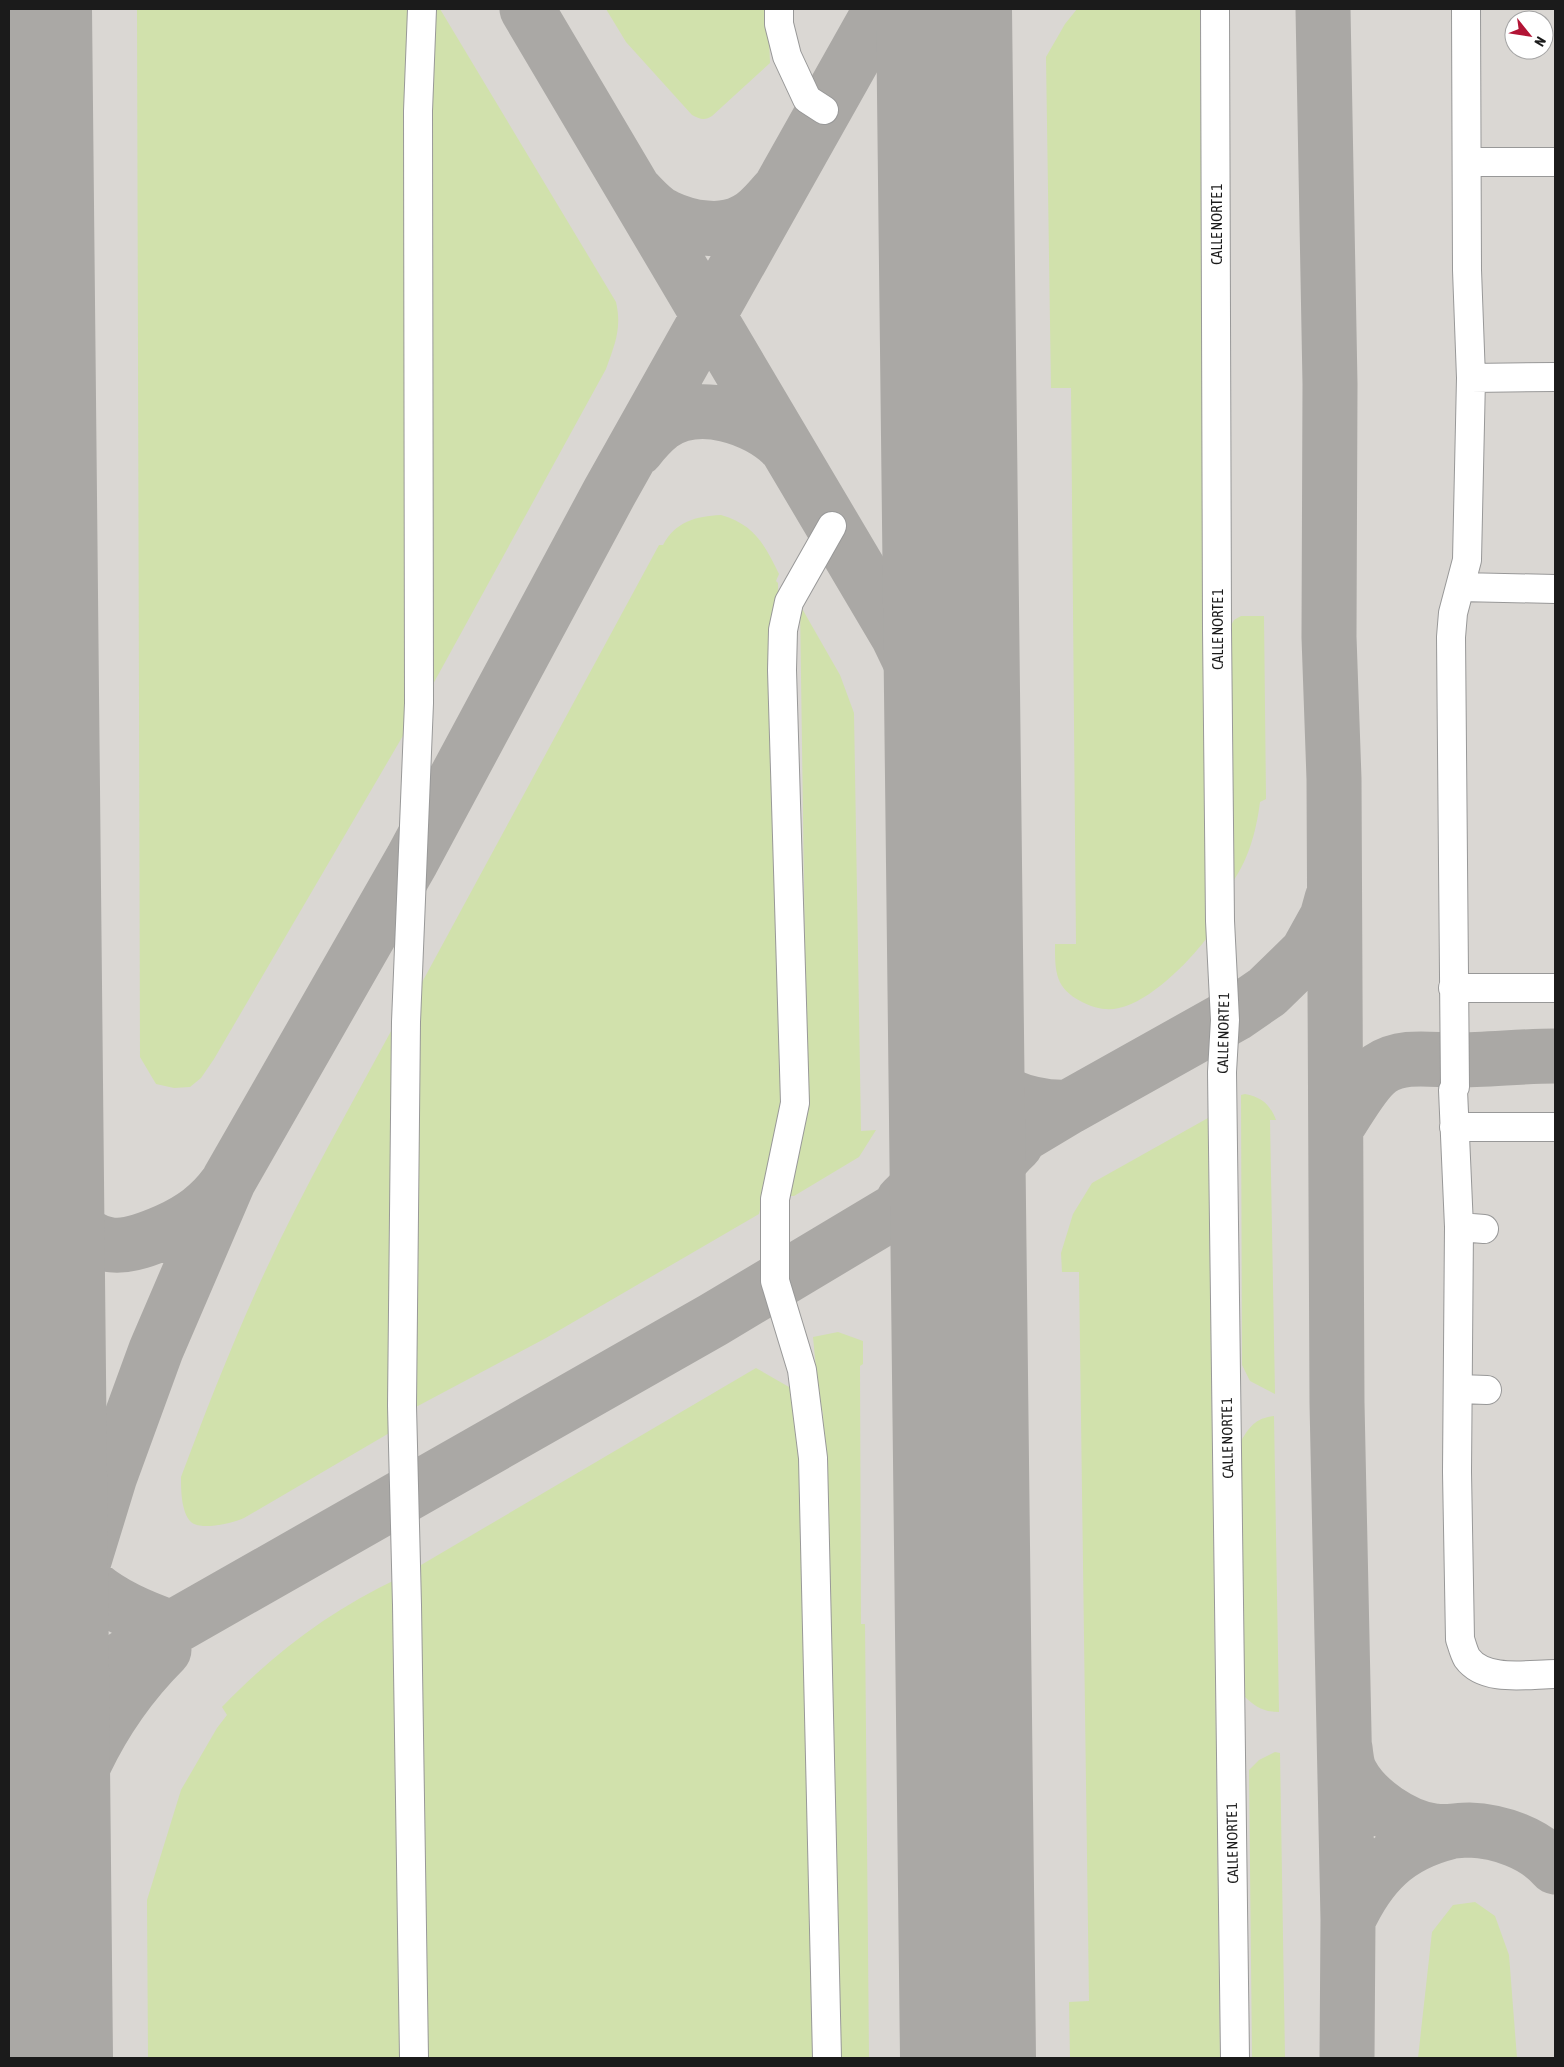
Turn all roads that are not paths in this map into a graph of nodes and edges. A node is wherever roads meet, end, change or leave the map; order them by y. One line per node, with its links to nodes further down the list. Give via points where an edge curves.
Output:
1 (422, 9): 20 (lane, via 418,111 419,703 406,1022 402,1406)
2 (779, 9): 5 (lane, via 779,24 787,56 807,99)
3 (1215, 9): 22 (lane, CALLE NORTE 1, via 1217,619 1220,921 1225,1020 1222,1072)
4 (1466, 9): 6 (lane)
5 (824, 110)
6 (1467, 162): 7 (lane); 9 (lane, via 1466,270)
7 (1555, 162)
8 (1555, 377): 9 (lane)
9 (1471, 378): 11 (lane, via 1467,560)
10 (832, 526): 21 (lane, via 788,602 783,630 795,1103 775,1199 775,1281 802,1370 813,1458)
11 (1460, 587): 12 (lane); 13 (lane, via 1451,637)
12 (1555, 589)
13 (1453, 988): 14 (lane); 15 (lane)
14 (1555, 988)
15 (1454, 1127): 16 (lane); 17 (lane, via 1471,1228)
16 (1555, 1127)
17 (1459, 1389): 18 (lane); 19 (lane, via 1460,1639 1467,1658 1494,1674)
18 (1487, 1390)
19 (1555, 1674)
20 (414, 2058)
21 (827, 2058)
22 (1235, 2058)

